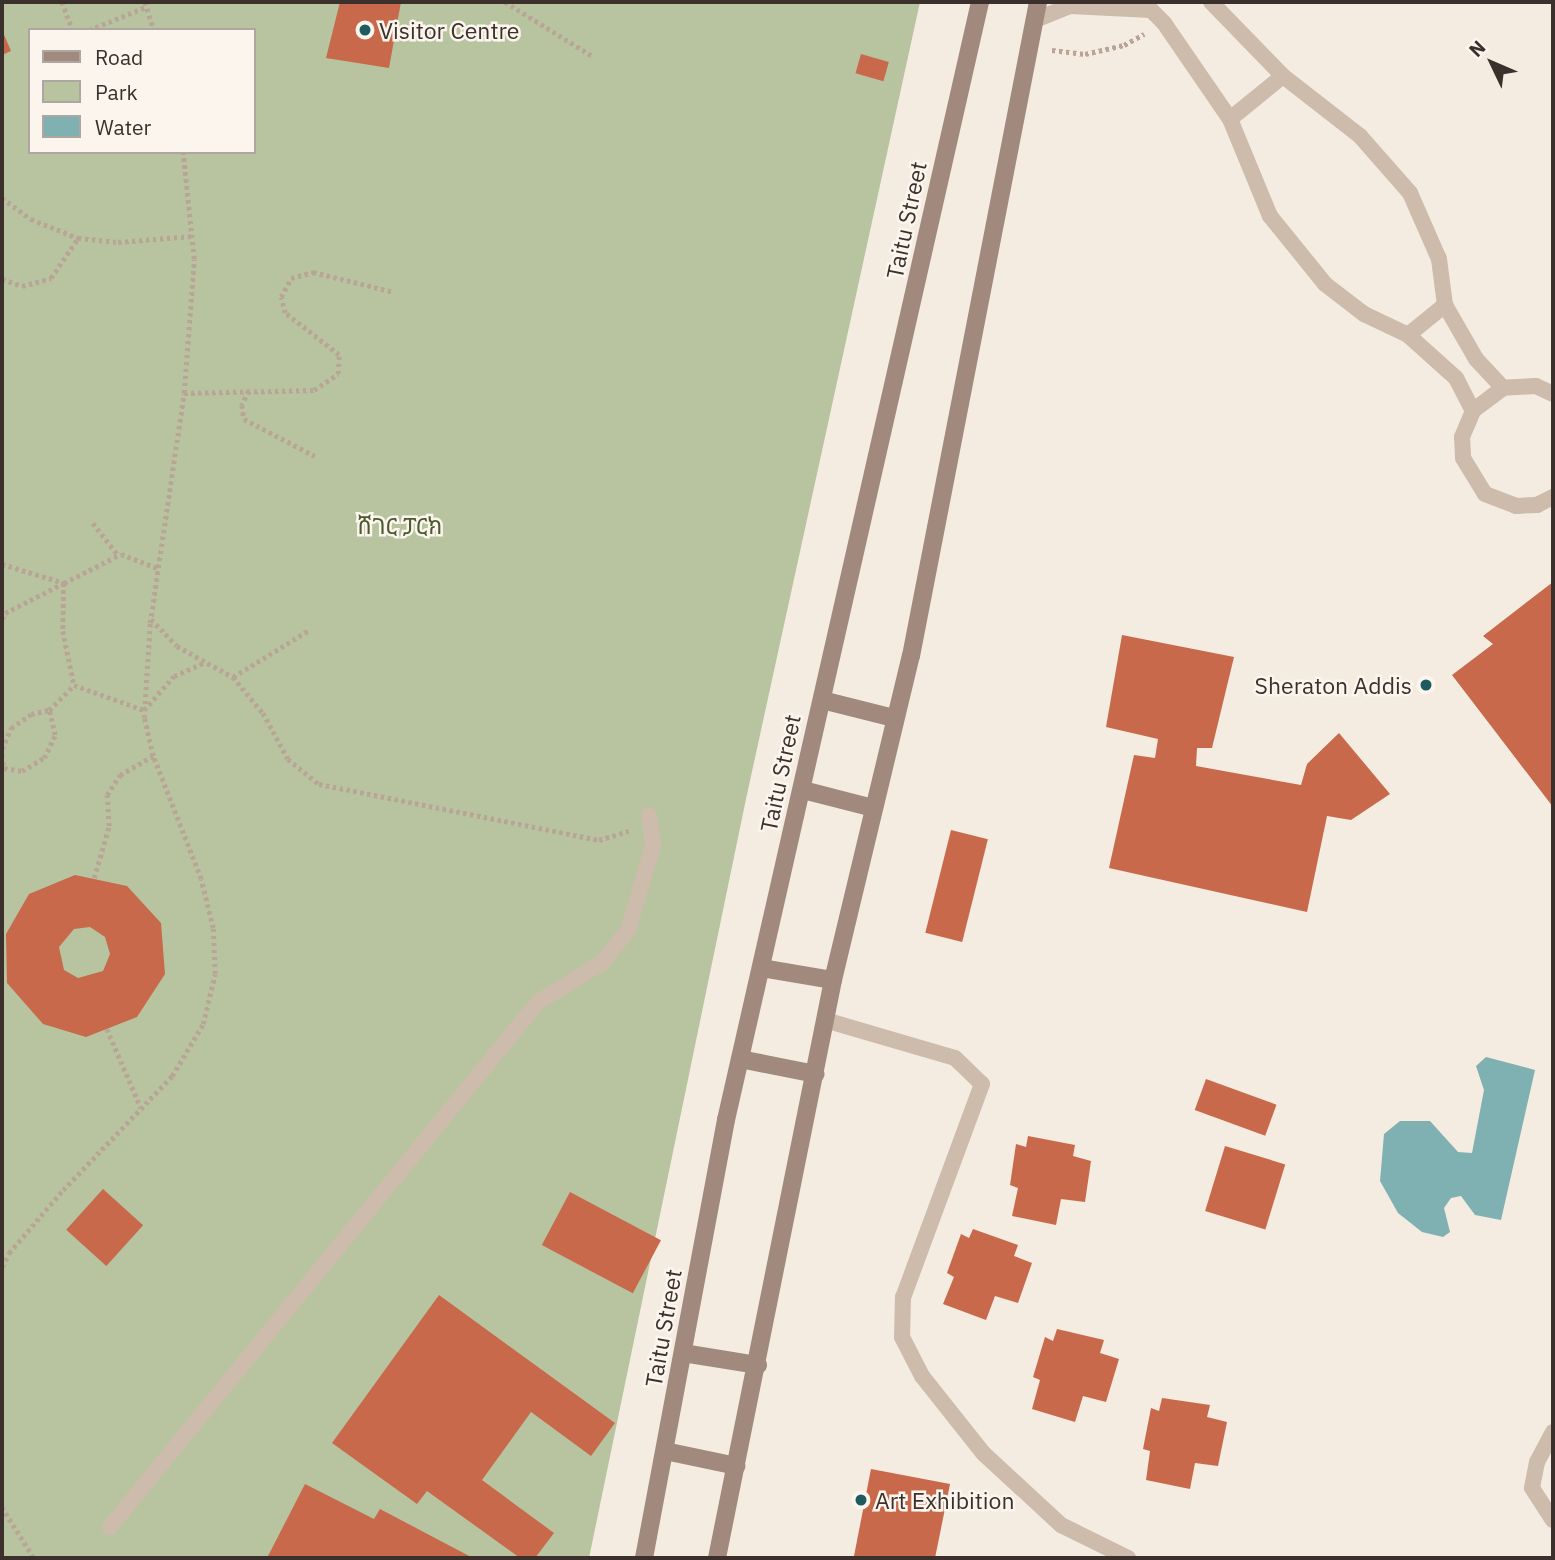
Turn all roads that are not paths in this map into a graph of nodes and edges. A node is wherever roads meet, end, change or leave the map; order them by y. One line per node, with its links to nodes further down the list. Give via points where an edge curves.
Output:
1 (980, 2): 14 (main road, Taitu Street)
2 (1038, 2): 5 (main road)
3 (1211, 2): 6 (lane)
4 (1147, 6): 5 (lane, via 1070,6); 7 (lane, via 1164,23)
5 (1035, 20): 15 (main road, via 914,643)
6 (1283, 76): 7 (lane); 8 (lane, via 1360,136 1410,193 1439,259)
7 (1230, 119): 9 (lane, via 1270,216 1325,284 1364,314)
8 (1445, 305): 9 (lane); 10 (lane, via 1476,359)
9 (1408, 335): 12 (lane, via 1456,378)
10 (1503, 388): 11 (lane, via 1536,386); 12 (lane)
11 (1553, 394)
12 (1473, 411): 13 (lane, via 1462,437 1463,458 1485,494 1516,506 1537,505)
13 (1553, 497)
14 (822, 700): 15 (main road); 16 (main road, Taitu Street)
15 (894, 718): 17 (main road)
16 (803, 790): 17 (main road); 19 (main road, Taitu Street)
17 (873, 808): 20 (main road)
18 (649, 815): 30 (lane, via 653,846 628,930 602,963 538,1002)
19 (761, 968): 20 (main road); 22 (main road, Taitu Street)
20 (832, 980): 21 (main road)
21 (825, 1020): 23 (main road); 33 (lane, via 955,1058 982,1084 903,1297 902,1337 922,1377 983,1453 1061,1525)
22 (740, 1059): 23 (main road); 24 (main road, Taitu Street)
23 (816, 1074): 25 (main road)
24 (683, 1353): 25 (main road); 27 (main road, Taitu Street)
25 (758, 1365): 28 (main road)
26 (1553, 1432): 29 (lane, via 1537,1462 1532,1488)
27 (665, 1451): 28 (main road); 31 (main road, Taitu Street)
28 (736, 1466): 32 (main road)
29 (1553, 1520)
30 (110, 1527)
31 (644, 1558)
32 (717, 1558)
33 (1128, 1558)

